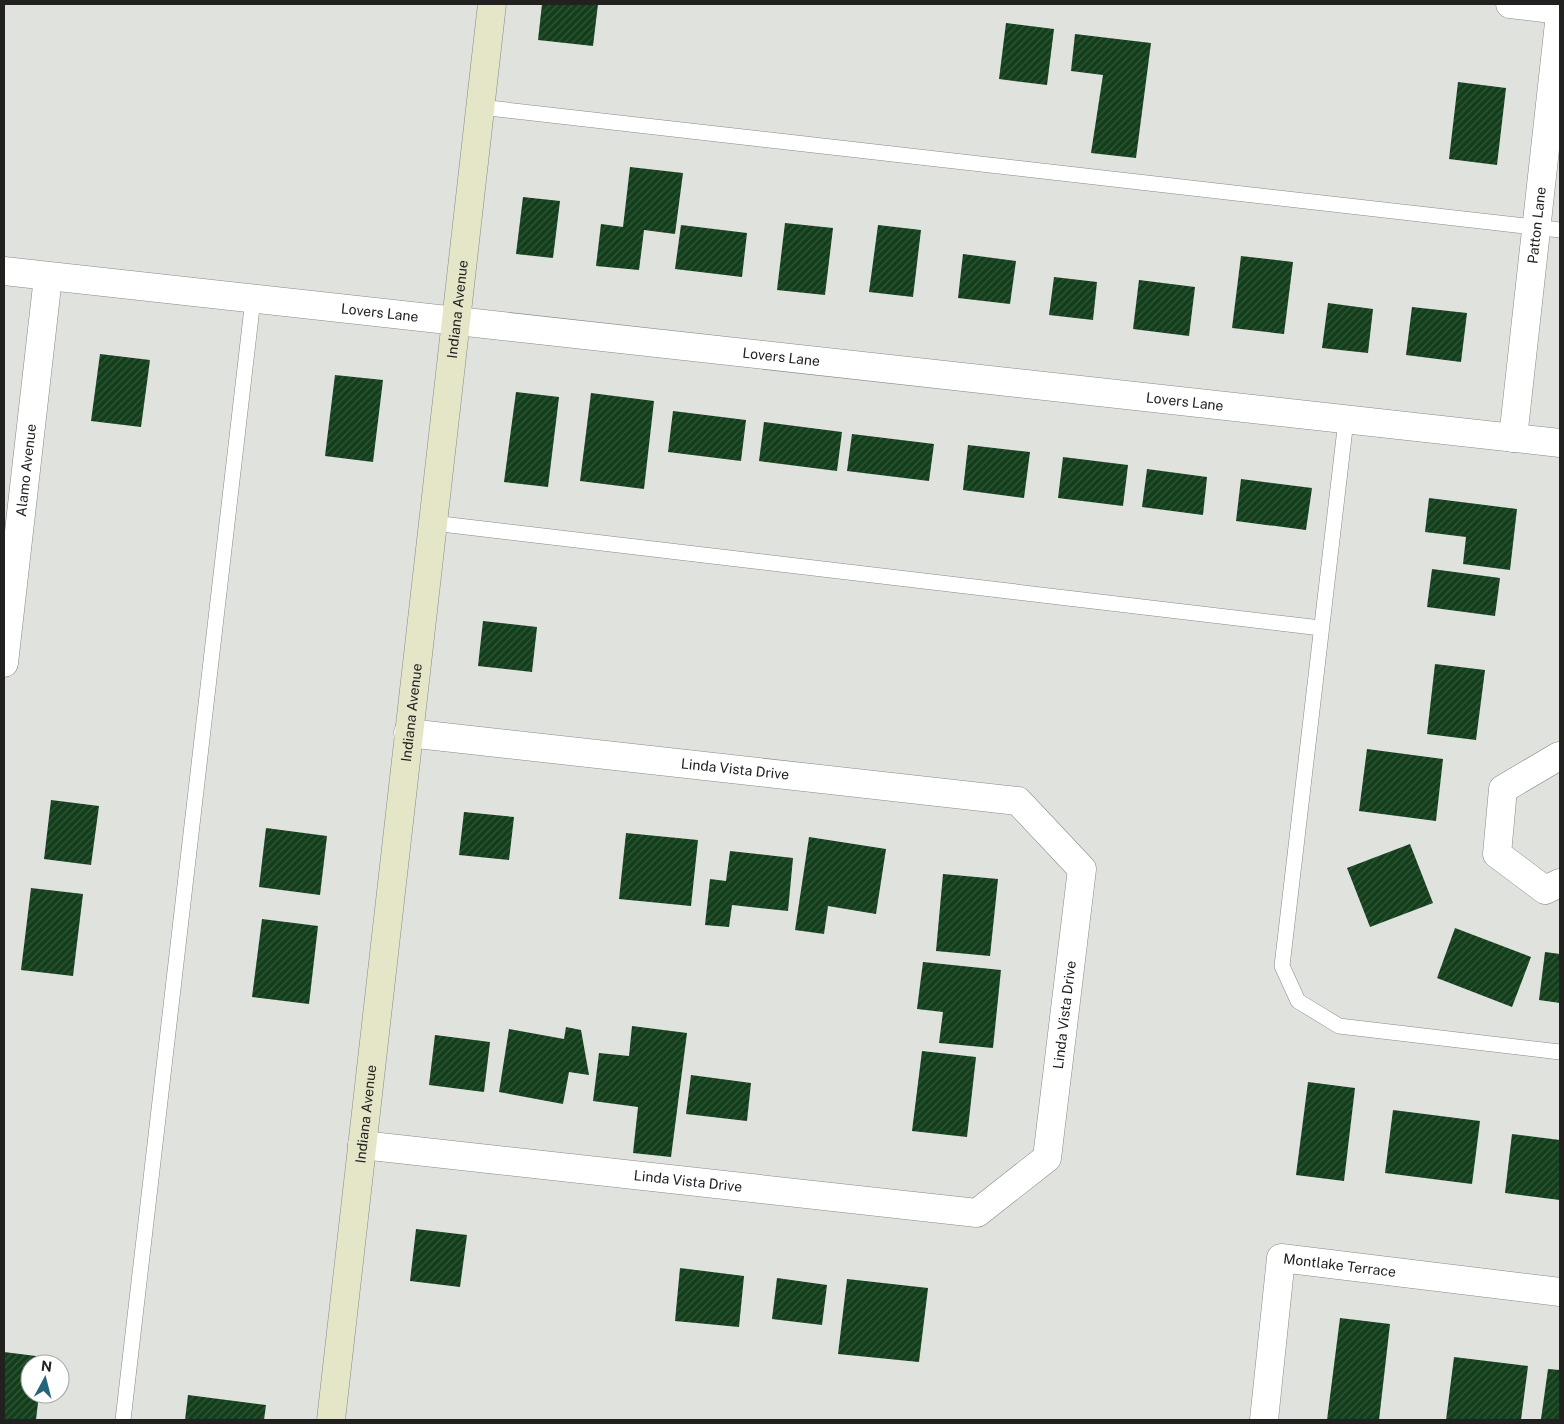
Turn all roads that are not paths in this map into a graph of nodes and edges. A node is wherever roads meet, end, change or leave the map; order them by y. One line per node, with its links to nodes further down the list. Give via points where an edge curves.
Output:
1 (492, 4): 5 (street, Indiana Avenue)
2 (1510, 4): 3 (street)
3 (1560, 10)
4 (1560, 14): 6 (street, Patton Lane)
5 (480, 106): 6 (lane); 10 (street, Indiana Avenue)
6 (1548, 229): 12 (street, Patton Lane)
7 (4, 272): 8 (street, Lovers Lane)
8 (48, 277): 9 (street, Lovers Lane); 16 (street, Alamo Avenue)
9 (253, 299): 10 (street, Lovers Lane); 23 (lane)
10 (456, 321): 11 (street, Lovers Lane); 14 (street, Indiana Avenue)
11 (1346, 420): 12 (street, Lovers Lane); 15 (lane)
12 (1513, 438): 13 (street, Lovers Lane)
13 (1560, 443)
14 (433, 523): 15 (lane); 17 (street, Indiana Avenue)
15 (1321, 628): 20 (lane, via 1282,966 1298,1001 1339,1026)
16 (4, 663)
17 (408, 734): 21 (street, Indiana Avenue); 21 (street, Linda Vista Drive, via 1018,800 1082,869 1047,1158 977,1213)
18 (1560, 752): 19 (street, via 1503,789 1497,854 1545,890)
19 (1560, 883)
20 (1560, 1052)
21 (362, 1144): 24 (street, Indiana Avenue)
22 (1560, 1292): 25 (street, Montlake Terrace, via 1282,1258)
23 (123, 1420)
24 (331, 1420)
25 (1264, 1420)

